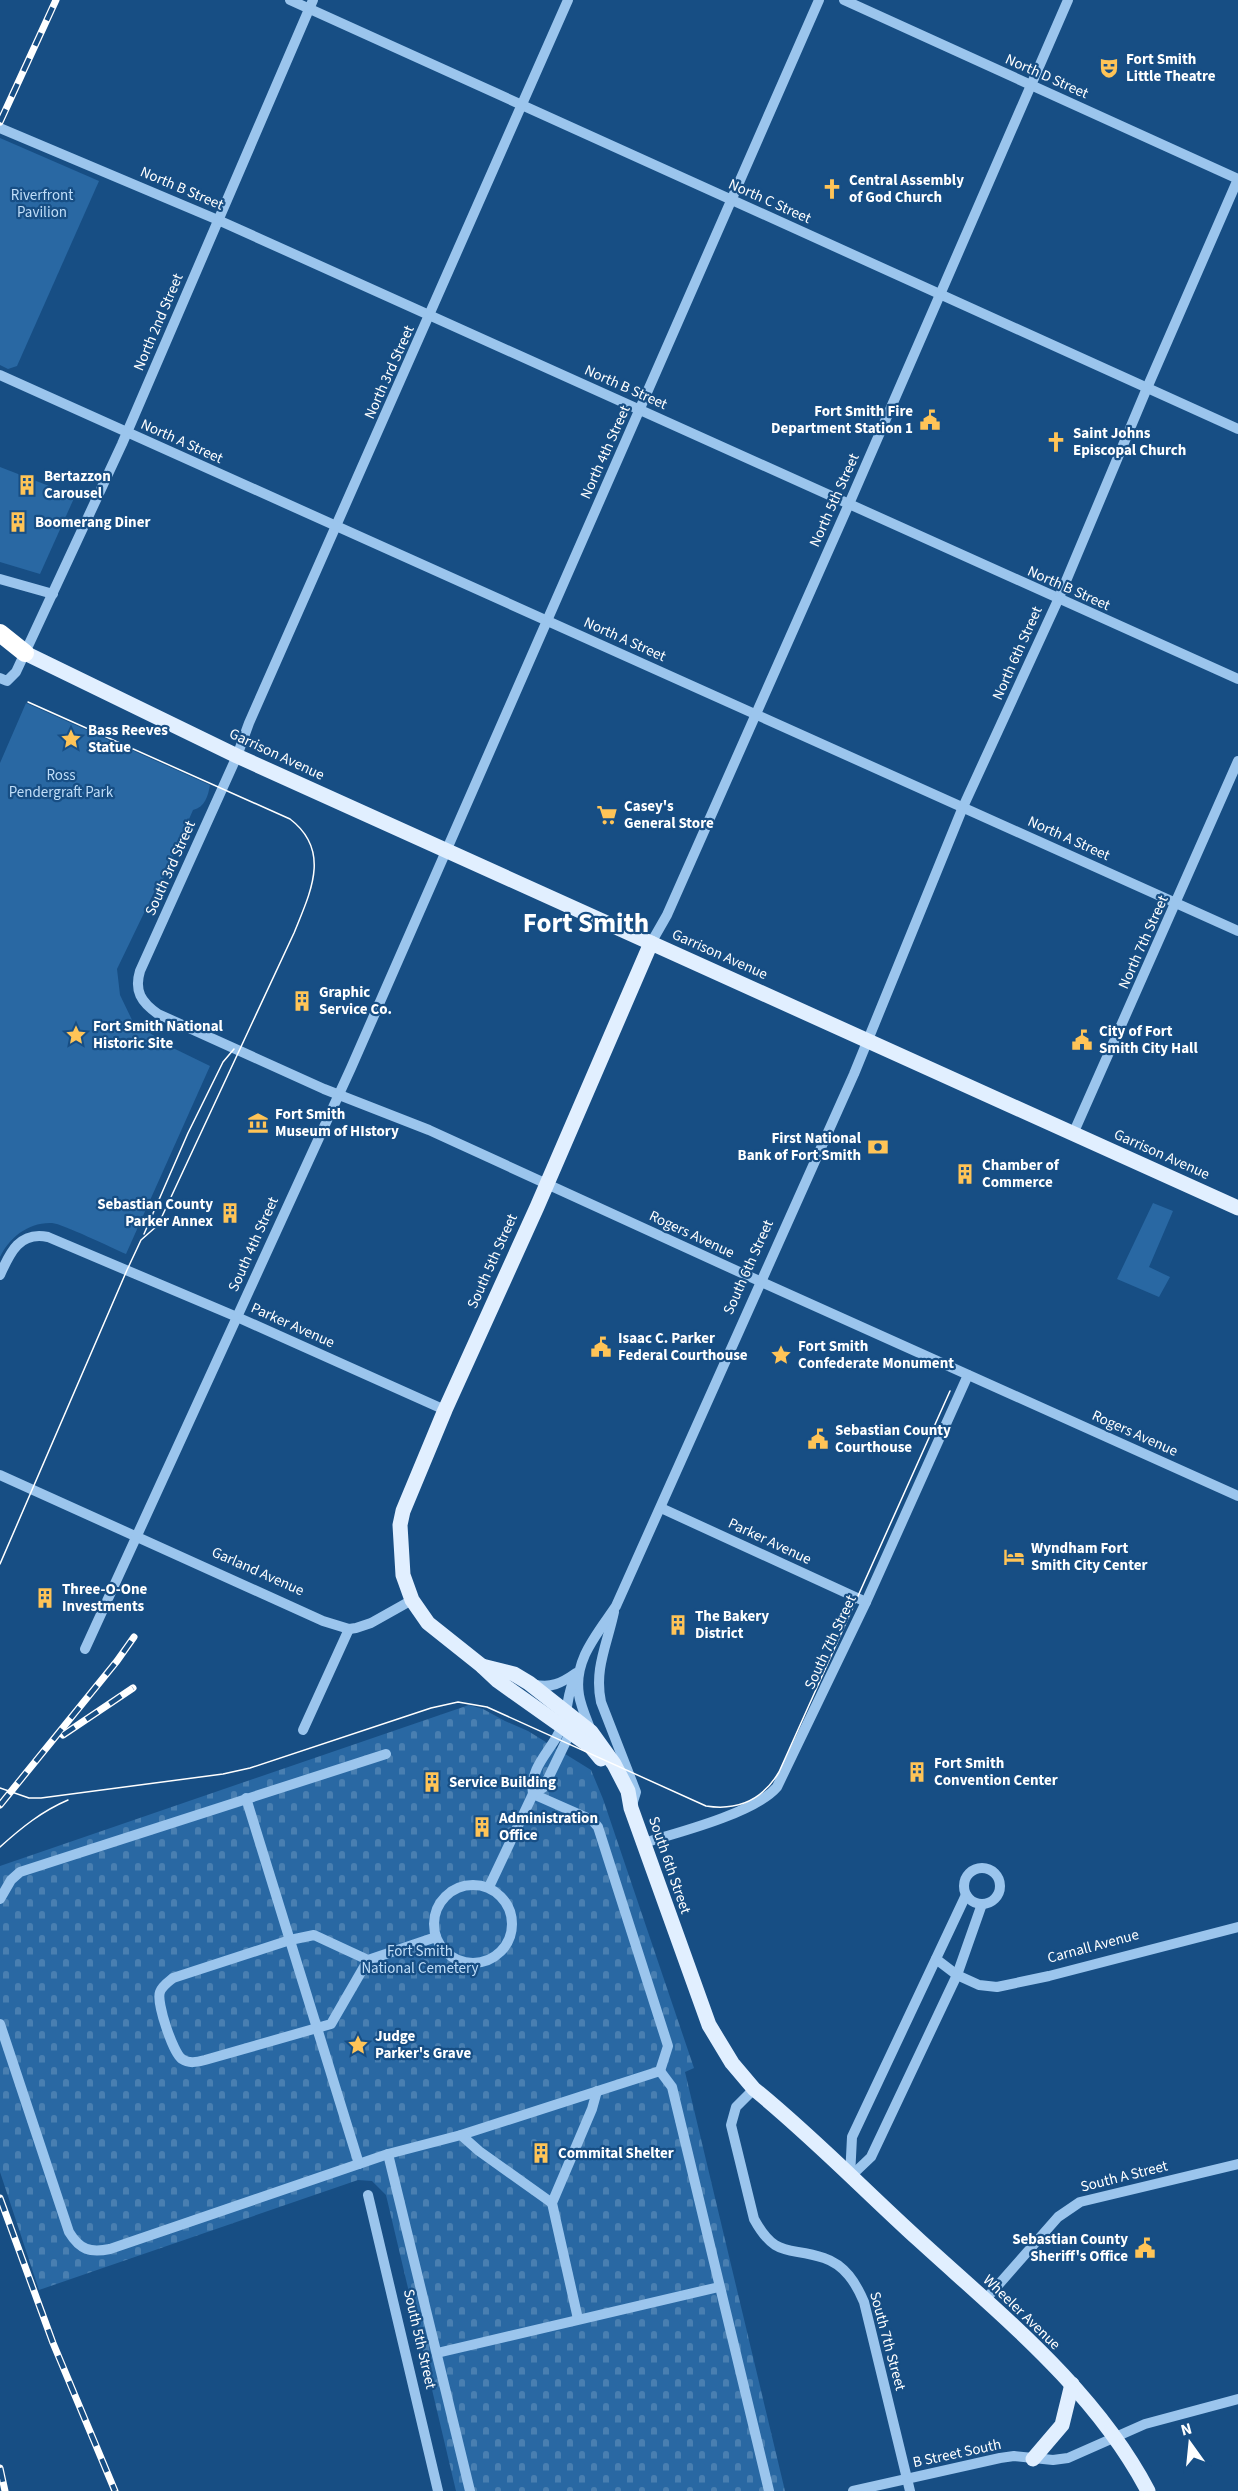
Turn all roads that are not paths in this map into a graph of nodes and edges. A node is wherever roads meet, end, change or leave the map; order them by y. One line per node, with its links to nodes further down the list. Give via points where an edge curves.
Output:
1 (290, 0): 6 (street, North C Street)
2 (568, 0): 8 (street, North 3rd Street)
3 (819, 0): 11 (street, North 4th Street)
4 (844, 0): 7 (street, North D Street)
5 (1068, 0): 7 (street, North 5th Street)
6 (311, 4): 8 (street, North C Street); 12 (street, North 2nd Street)
7 (1031, 85): 10 (street, North D Street); 13 (street, North 5th Street)
8 (522, 105): 11 (street, North C Street); 14 (street, North 3rd Street)
9 (0, 128): 12 (street, North B Street)
10 (1238, 179): 16 (street, North 6th Street)
11 (731, 200): 13 (street, North C Street); 17 (street, North 4th Street)
12 (218, 220): 14 (street, North B Street); 19 (street, North 2nd Street)
13 (941, 294): 16 (street, North C Street); 20 (street, North 5th Street)
14 (430, 316): 17 (street, North B Street); 21 (street, North 3rd Street)
15 (0, 375): 19 (street, North A Street)
16 (1147, 388): 18 (street, North C Street); 24 (street, North 6th Street)
17 (640, 409): 20 (street, North B Street); 25 (street, North 4th Street)
18 (1238, 429)
19 (127, 432): 21 (street, North A Street); 23 (street, North 2nd Street)
20 (849, 504): 24 (street, North B Street); 31 (street, North 5th Street)
21 (336, 526): 25 (street, North A Street); 32 (street, North 3rd Street)
22 (0, 579): 23 (street)
23 (53, 594): 28 (street, North 2nd Street)
24 (1058, 600): 29 (street, North B Street); 34 (street, North 6th Street)
25 (547, 621): 31 (street, North A Street); 35 (street, North 4th Street)
26 (0, 633): 28 (highway, Garrison Avenue)
27 (0, 645): 28 (highway, Garrison Avenue)
28 (25, 653): 30 (street, North 2nd Street, via 16,672); 32 (main road, Garrison Avenue)
29 (1238, 679)
30 (3, 680)
31 (755, 712): 34 (street, North A Street); 38 (street, North 5th Street, via 667,915)
32 (237, 756): 35 (main road, Garrison Avenue); 39 (street, South 3rd Street, via 140,970)
33 (1238, 761): 36 (street, North 7th Street)
34 (963, 807): 36 (street, North A Street); 40 (street, North 6th Street)
35 (446, 851): 38 (main road, Garrison Avenue); 41 (street, South 4th Street)
36 (1177, 904): 37 (street, North A Street); 42 (street, North 7th Street)
37 (1238, 931)
38 (651, 943): 40 (main road, Garrison Avenue); 43 (main road, South 5th Street)
39 (138, 993): 41 (street, Rogers Avenue, via 158,1014)
40 (868, 1041): 42 (main road, Garrison Avenue); 46 (street, South 6th Street)
41 (338, 1094): 43 (street, Rogers Avenue); 47 (street, South 4th Street)
42 (1073, 1134): 44 (main road, Garrison Avenue)
43 (547, 1183): 46 (street, Rogers Avenue); 49 (main road, South 5th Street)
44 (1238, 1208)
45 (0, 1275): 47 (street, Parker Avenue, via 17,1244 37,1235)
46 (762, 1282): 48 (street, Rogers Avenue); 52 (street, South 6th Street)
47 (237, 1317): 49 (street, Parker Avenue); 53 (street, South 4th Street)
48 (968, 1375): 51 (street, Rogers Avenue); 55 (street, South 7th Street)
49 (445, 1410): 54 (main road, South 5th Street, via 400,1525 403,1575)
50 (0, 1475): 53 (street, Garland Avenue)
51 (1238, 1496)
52 (661, 1508): 55 (street, Parker Avenue); 56 (street, South 6th Street)
53 (136, 1537): 57 (street, Garland Avenue); 58 (street, South 4th Street)
54 (412, 1600): 57 (street, via 371,1623); 59 (main road, via 428,1623)
55 (866, 1602): 70 (street, South 7th Street, via 786,1773 769,1797 750,1808)
56 (616, 1606): 60 (street, South 6th Street, via 592,1641); 69 (street, South 6th Street, via 597,1676 601,1702 636,1792)
57 (349, 1629): 63 (street)
58 (85, 1649)
59 (483, 1666): 61 (main road, via 514,1674); 62 (main road, via 498,1681)
60 (579, 1671): 61 (street, via 552,1686); 62 (street, via 566,1702); 64 (street, South 6th Street, via 579,1696)
61 (530, 1683): 62 (main road)
62 (566, 1724): 64 (main road); 65 (main road); 67 (street, via 532,1778)
63 (303, 1730)
64 (591, 1732): 65 (street, South 6th Street); 69 (main road, via 614,1764 628,1791)
65 (597, 1753): 69 (main road)
66 (386, 1754): 68 (street)
67 (533, 1794): 71 (street); 83 (street, via 579,1813 598,1827 669,2046)
68 (246, 1798): 73 (street, via 20,1872); 77 (street)
69 (631, 1808): 70 (main road, South 6th Street)
70 (643, 1843): 84 (main road, South 6th Street, via 709,2025)
71 (489, 1887): 76 (street, via 467,1884 446,1895 435,1913); 76 (street, via 501,1896 511,1912 511,1937 500,1953 489,1960 466,1963 447,1954)
72 (966, 1895): 74 (street); 74 (street, via 964,1883 972,1870 994,1871 1000,1881 998,1895); 78 (street)
73 (0, 1899)
74 (982, 1904): 80 (street)
75 (1238, 1927): 80 (street, Carnall Avenue, via 1010,1984 990,1987)
76 (436, 1937): 79 (street)
77 (290, 1940): 79 (street, via 314,1935); 82 (street); 82 (street, via 173,1978 160,1991 158,2000 176,2053 193,2063)
78 (936, 1959): 80 (street, Carnall Avenue); 90 (street, via 852,2138)
79 (368, 1960): 82 (street, via 331,2024)
80 (957, 1975): 90 (street, via 871,2157)
81 (0, 2024): 88 (street, via 69,2232 85,2250 110,2249)
82 (317, 2027): 88 (street)
83 (660, 2071): 85 (street); 93 (street, via 672,2087)
84 (754, 2090): 90 (main road); 101 (street, South 7th Street, via 736,2107 731,2125 754,2218 770,2242 783,2250 836,2264 857,2286)
85 (597, 2091): 86 (street); 92 (street)
86 (461, 2135): 87 (street); 92 (street)
87 (388, 2154): 88 (street); 96 (street)
88 (360, 2164)
89 (1238, 2164): 94 (street, South A Street, via 1080,2202 1058,2217)
90 (850, 2177): 94 (main road, Wheeler Avenue)
91 (368, 2195): 102 (street, South 5th Street)
92 (552, 2203): 95 (street)
93 (719, 2287): 95 (street); 104 (street)
94 (985, 2300): 97 (main road, Wheeler Avenue)
95 (578, 2319): 96 (street)
96 (437, 2353): 103 (street)
97 (1072, 2384): 99 (main road, Wheeler Avenue); 100 (main road, via 1062,2425)
98 (1238, 2399): 99 (street, B Street South, via 1145,2424)
99 (1116, 2438): 100 (street, B Street South, via 1068,2458); 107 (main road, Wheeler Avenue)
100 (1033, 2459): 101 (street, B Street South, via 1000,2458)
101 (907, 2479): 105 (street, B Street South); 106 (street, South 7th Street)
102 (438, 2491)
103 (470, 2491)
104 (769, 2491)
105 (853, 2491)
106 (910, 2491)
107 (1148, 2491)

